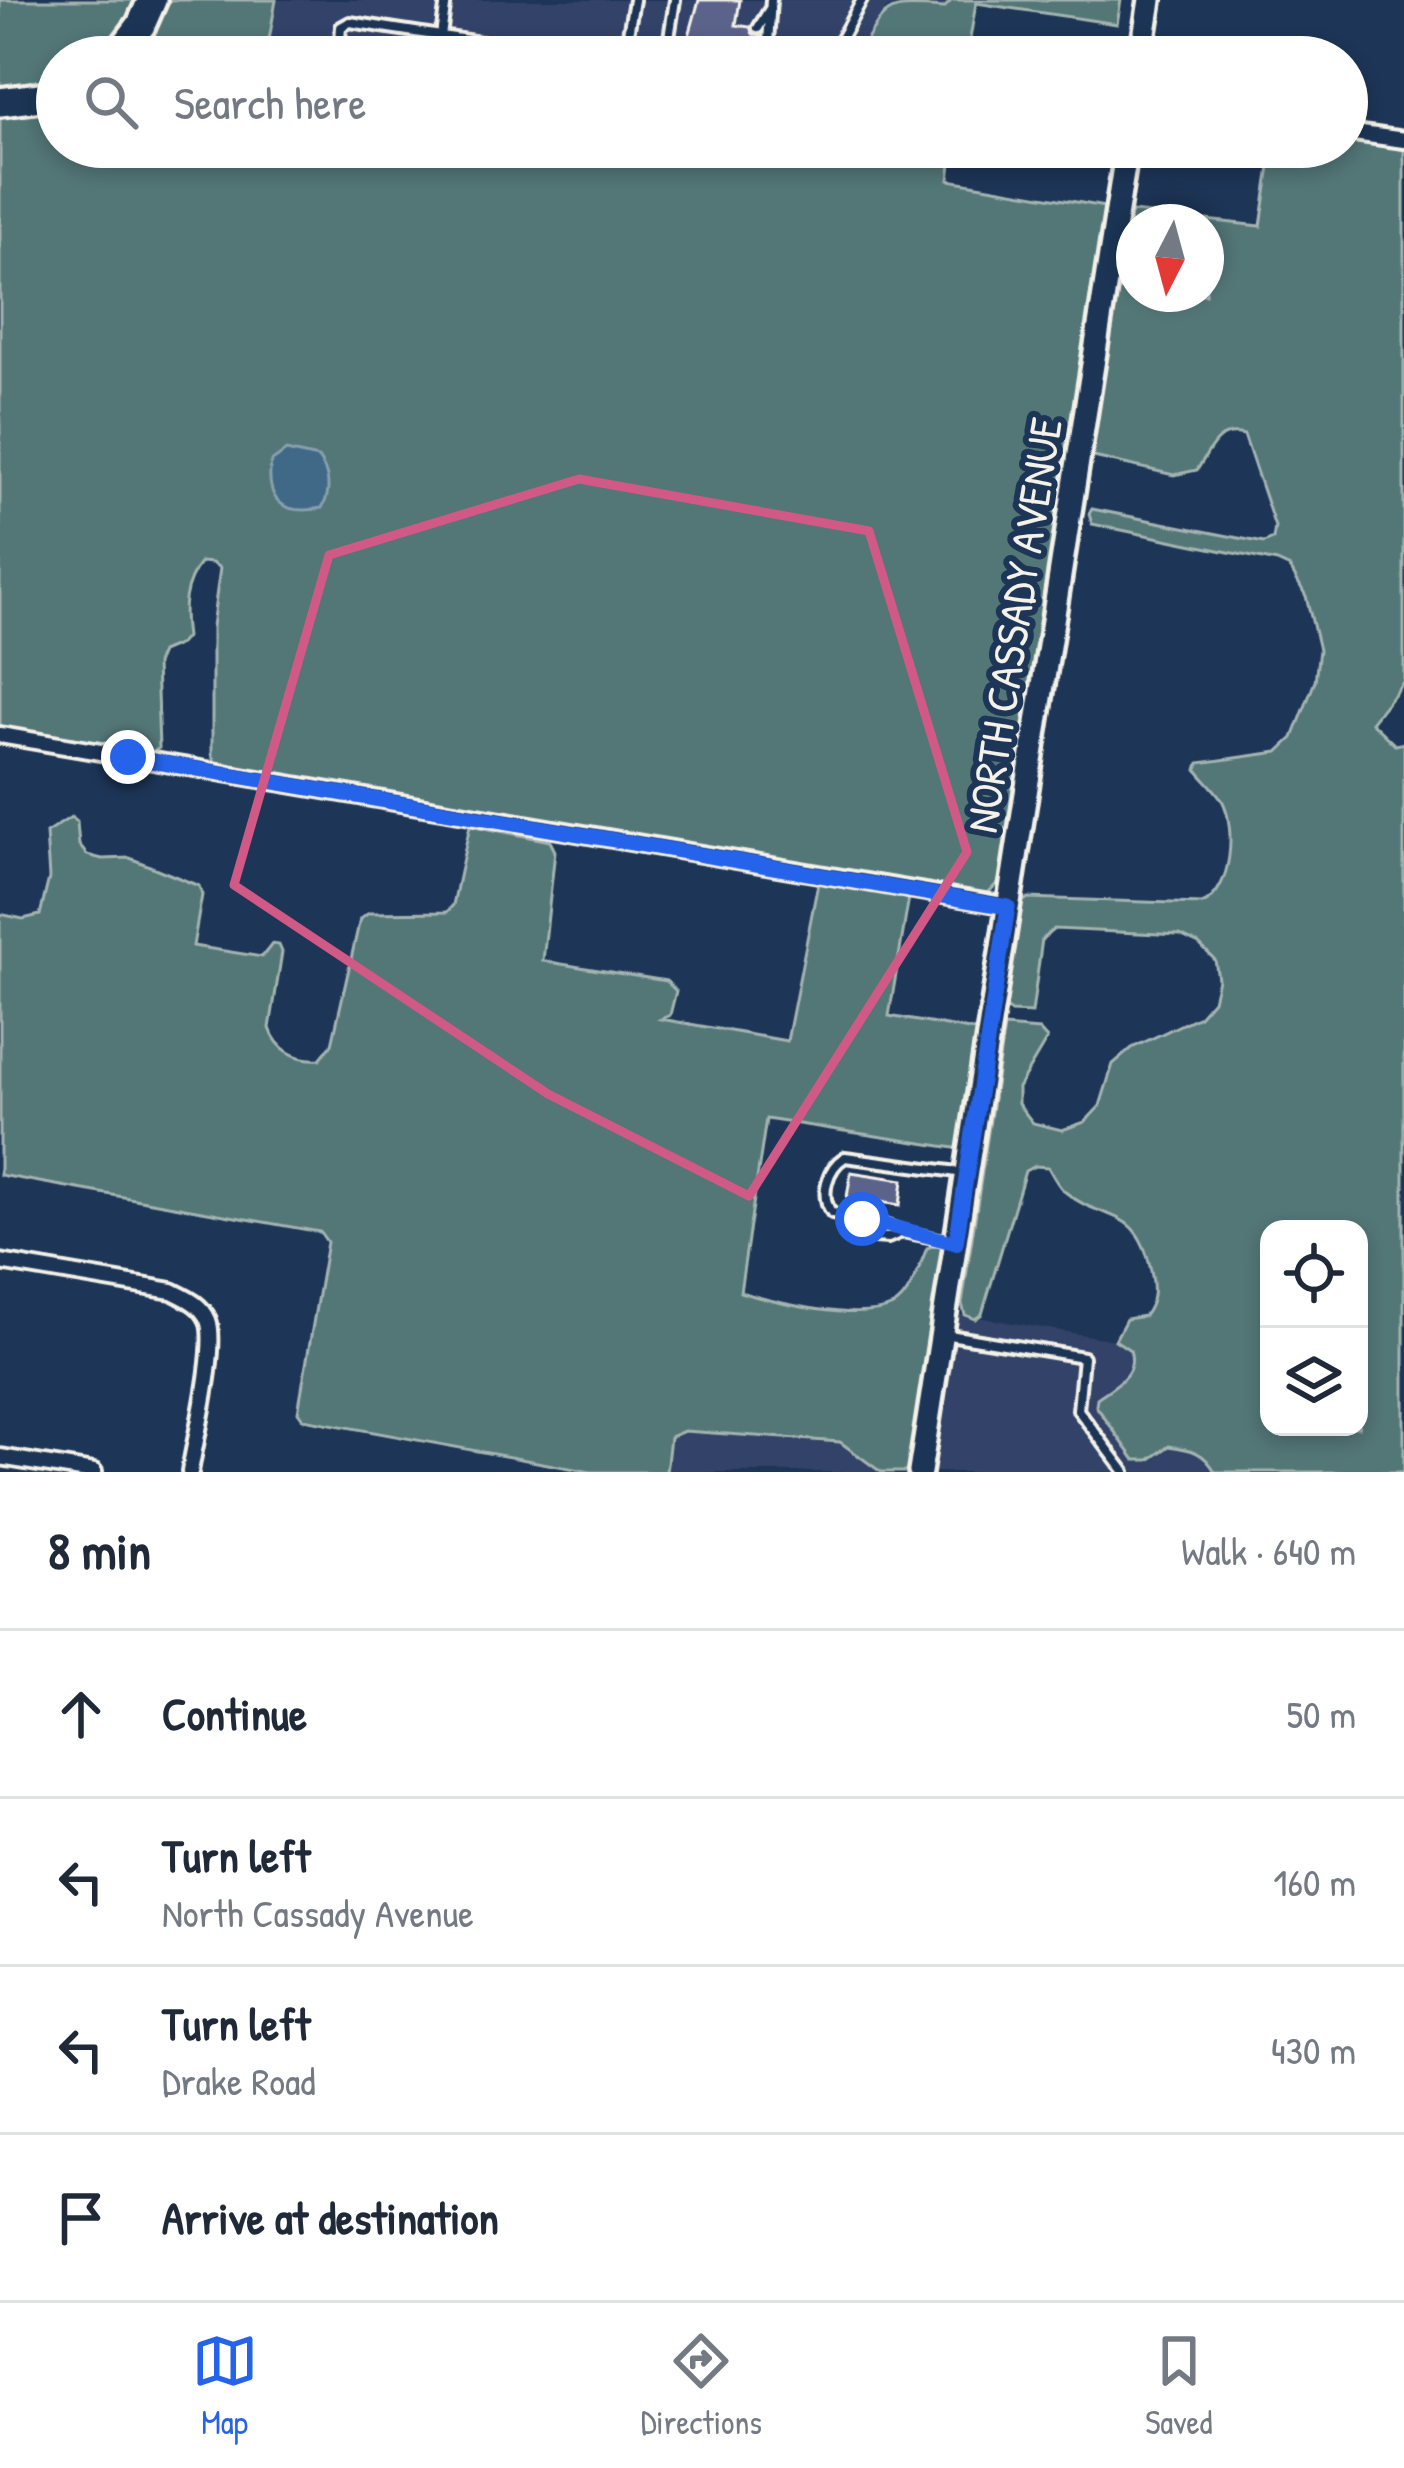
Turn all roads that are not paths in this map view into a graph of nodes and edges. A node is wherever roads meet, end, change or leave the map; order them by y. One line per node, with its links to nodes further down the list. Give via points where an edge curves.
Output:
1 (152, 0): 9 (highway)
2 (446, 0): 11 (lane)
3 (634, 0): 12 (lane)
4 (675, 0): 13 (lane)
5 (862, 0): 15 (lane)
6 (1150, 0): 16 (main road)
7 (770, 4): 8 (lane); 14 (lane)
8 (758, 28)
9 (133, 36)
10 (340, 36): 11 (lane, via 350,22)
11 (441, 36)
12 (628, 36)
13 (669, 36)
14 (770, 36)
15 (842, 36)
16 (1145, 36)
17 (36, 98): 18 (highway)
18 (0, 102)
19 (1368, 135): 20 (street)
20 (1404, 140)
21 (1124, 168): 23 (main road, NORTH CASSADY AVENUE)
22 (0, 735): 23 (street)
23 (1008, 907): 24 (main road, NORTH CASSADY AVENUE)
24 (966, 1173): 25 (lane, via 845,1157 830,1171 826,1205); 27 (main road, NORTH CASSADY AVENUE)
25 (862, 1219): 26 (lane); 26 (lane, via 862,1235)
26 (902, 1232): 27 (lane)
27 (956, 1243): 29 (main road, NORTH CASSADY AVENUE)
28 (0, 1262): 32 (street, via 194,1301 211,1345)
29 (941, 1334): 33 (main road, NORTH CASSADY AVENUE); 34 (lane, via 1083,1357 1078,1410)
30 (0, 1456): 31 (street)
31 (94, 1472)
32 (190, 1472)
33 (920, 1472)
34 (1125, 1472)

